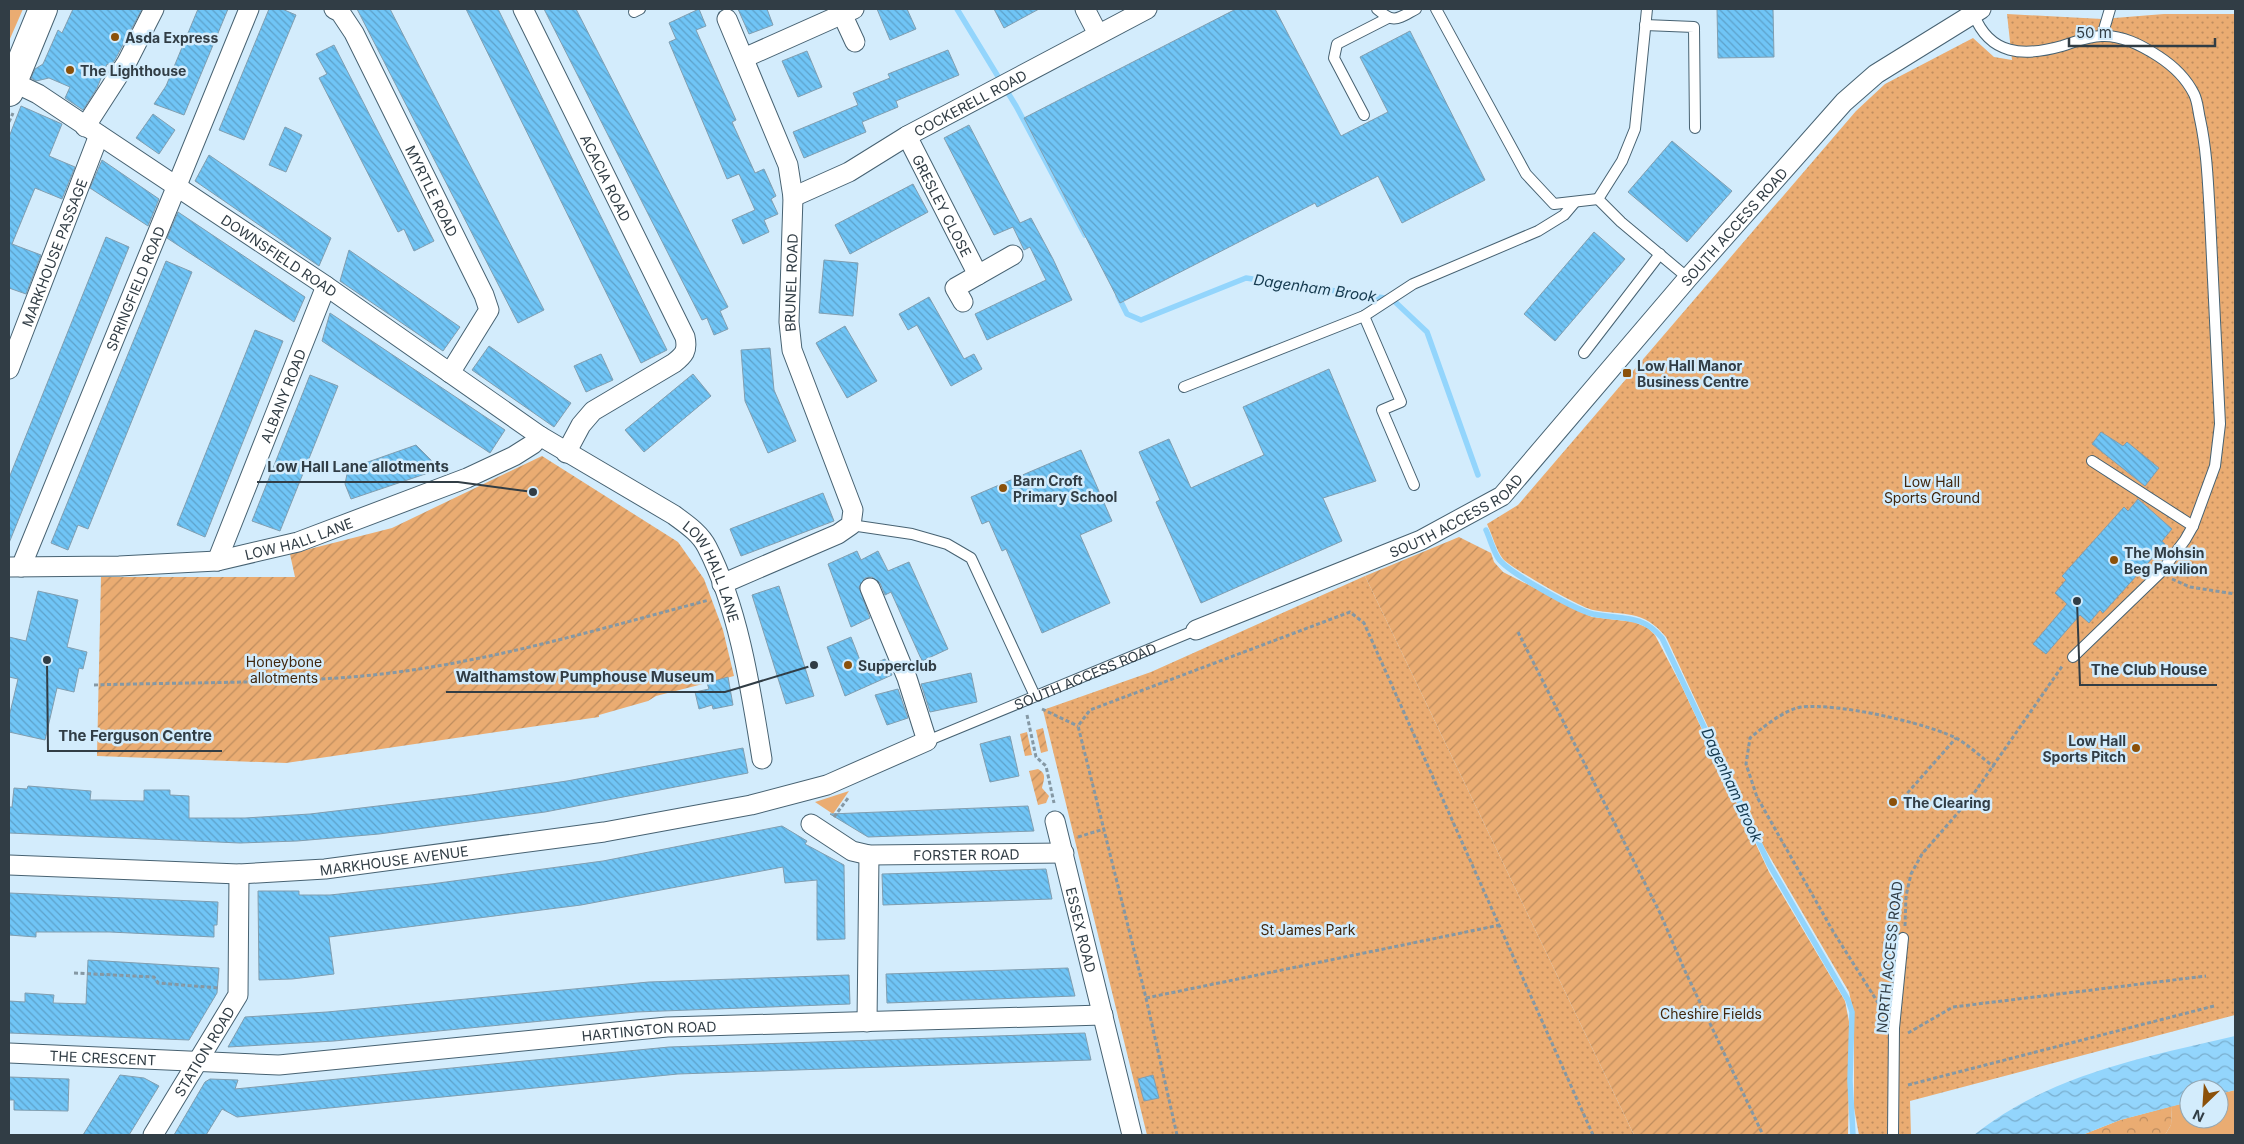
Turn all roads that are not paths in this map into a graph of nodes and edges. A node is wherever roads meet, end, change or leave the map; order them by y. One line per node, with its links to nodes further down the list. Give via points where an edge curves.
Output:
1 (43, 9): 22 (main road)
2 (154, 9): 25 (street, MARKHOUSE PASSAGE)
3 (249, 9): 27 (street, SPRINGFIELD ROAD)
4 (334, 9): 40 (street, MYRTLE ROAD, via 340,12 354,34 489,310)
5 (523, 9): 43 (street, ACACIA ROAD, via 687,347 684,356 674,363 593,412 581,425)
6 (1085, 9): 18 (street)
7 (1147, 9): 18 (street, COCKERELL ROAD)
8 (1377, 9): 15 (lane)
9 (1416, 9): 15 (lane, via 1396,20)
10 (1436, 9): 30 (lane, via 1526,174 1554,204)
11 (1647, 9): 17 (lane)
12 (2110, 9): 19 (lane)
13 (848, 11): 20 (street); 21 (street)
14 (1977, 12): 19 (lane, via 1978,25 1990,40 1998,47 2015,52 2059,47); 34 (street, SOUTH ACCESS ROAD, via 1864,83 1820,127)
15 (1388, 18): 23 (lane, via 1337,44 1334,51 1334,58)
16 (727, 19): 21 (street, BRUNEL ROAD)
17 (1645, 25): 24 (lane, via 1694,27); 29 (lane, via 1635,129 1622,161)
18 (1098, 34): 26 (street, COCKERELL ROAD)
19 (2102, 36): 47 (lane, via 2122,38 2142,46 2182,75 2197,103 2206,141 2220,424 2215,466)
20 (855, 42)
21 (744, 58): 28 (street, BRUNEL ROAD, via 788,165)
22 (11, 87): 25 (street, DOWNSFIELD ROAD, via 38,94)
23 (1364, 116)
24 (1695, 128)
25 (92, 131): 27 (street, DOWNSFIELD ROAD); 39 (street, MARKHOUSE PASSAGE)
26 (907, 136): 28 (street, COCKERELL ROAD, via 849,172); 33 (street, GRESLEY CLOSE)
27 (177, 189): 35 (street, DOWNSFIELD ROAD); 49 (street, SPRINGFIELD ROAD)
28 (793, 197): 46 (street, BRUNEL ROAD, via 789,322 792,350 853,510)
29 (1598, 199): 30 (lane); 31 (lane)
30 (1575, 202): 37 (lane, via 1564,215 1538,231 1419,281)
31 (1660, 254): 34 (lane); 38 (lane)
32 (1013, 255): 33 (street)
33 (978, 275): 36 (street, via 955,288)
34 (1688, 278): 52 (street, SOUTH ACCESS ROAD, via 1502,496 1422,540)
35 (326, 286): 40 (street, DOWNSFIELD ROAD); 48 (street, ALBANY ROAD)
36 (963, 302)
37 (1364, 316): 41 (lane); 45 (lane, via 1401,402 1382,410)
38 (1584, 353)
39 (9, 368)
40 (450, 373): 42 (street, DOWNSFIELD ROAD)
41 (1184, 388)
42 (540, 436): 43 (street, LOW HALL LANE); 48 (street, LOW HALL LANE, via 514,456 404,503 298,542)
43 (566, 453): 50 (street, LOW HALL LANE, via 674,515 694,530 706,546)
44 (2092, 461): 47 (lane)
45 (1414, 486)
46 (851, 525): 50 (street); 54 (lane, via 912,534 947,544 971,558)
47 (2194, 526): 53 (lane, via 2176,556)
48 (217, 561): 49 (street, LOW HALL LANE)
49 (15, 567)
50 (723, 587): 56 (street, LOW HALL LANE, via 744,657)
51 (870, 588): 55 (street, via 907,678)
52 (1196, 630): 54 (lane, SOUTH ACCESS ROAD)
53 (2073, 657)
54 (1035, 696): 55 (lane, SOUTH ACCESS ROAD)
55 (927, 741): 57 (street, SOUTH ACCESS ROAD, via 827,785)
56 (762, 759)
57 (776, 798): 63 (street, MARKHOUSE AVENUE, via 604,832 326,869)
58 (1055, 821): 60 (street, ESSEX ROAD)
59 (811, 824): 61 (street, FORSTER ROAD, via 852,850)
60 (1062, 847): 61 (street, FORSTER ROAD); 65 (street, ESSEX ROAD)
61 (869, 855): 66 (street)
62 (9, 865): 63 (street, MARKHOUSE AVENUE)
63 (238, 874): 68 (street, STATION ROAD, via 240,989 233,1007)
64 (1903, 938): 71 (lane, NORTH ACCESS ROAD, via 1894,1028)
65 (1103, 1015): 66 (street, HARTINGTON ROAD); 70 (street, ESSEX ROAD)
66 (867, 1022): 68 (street, HARTINGTON ROAD, via 667,1027 279,1065)
67 (9, 1054): 68 (street, THE CRESCENT)
68 (197, 1061): 69 (street, STATION ROAD)
69 (153, 1135)
70 (1132, 1135)
71 (1893, 1135)

